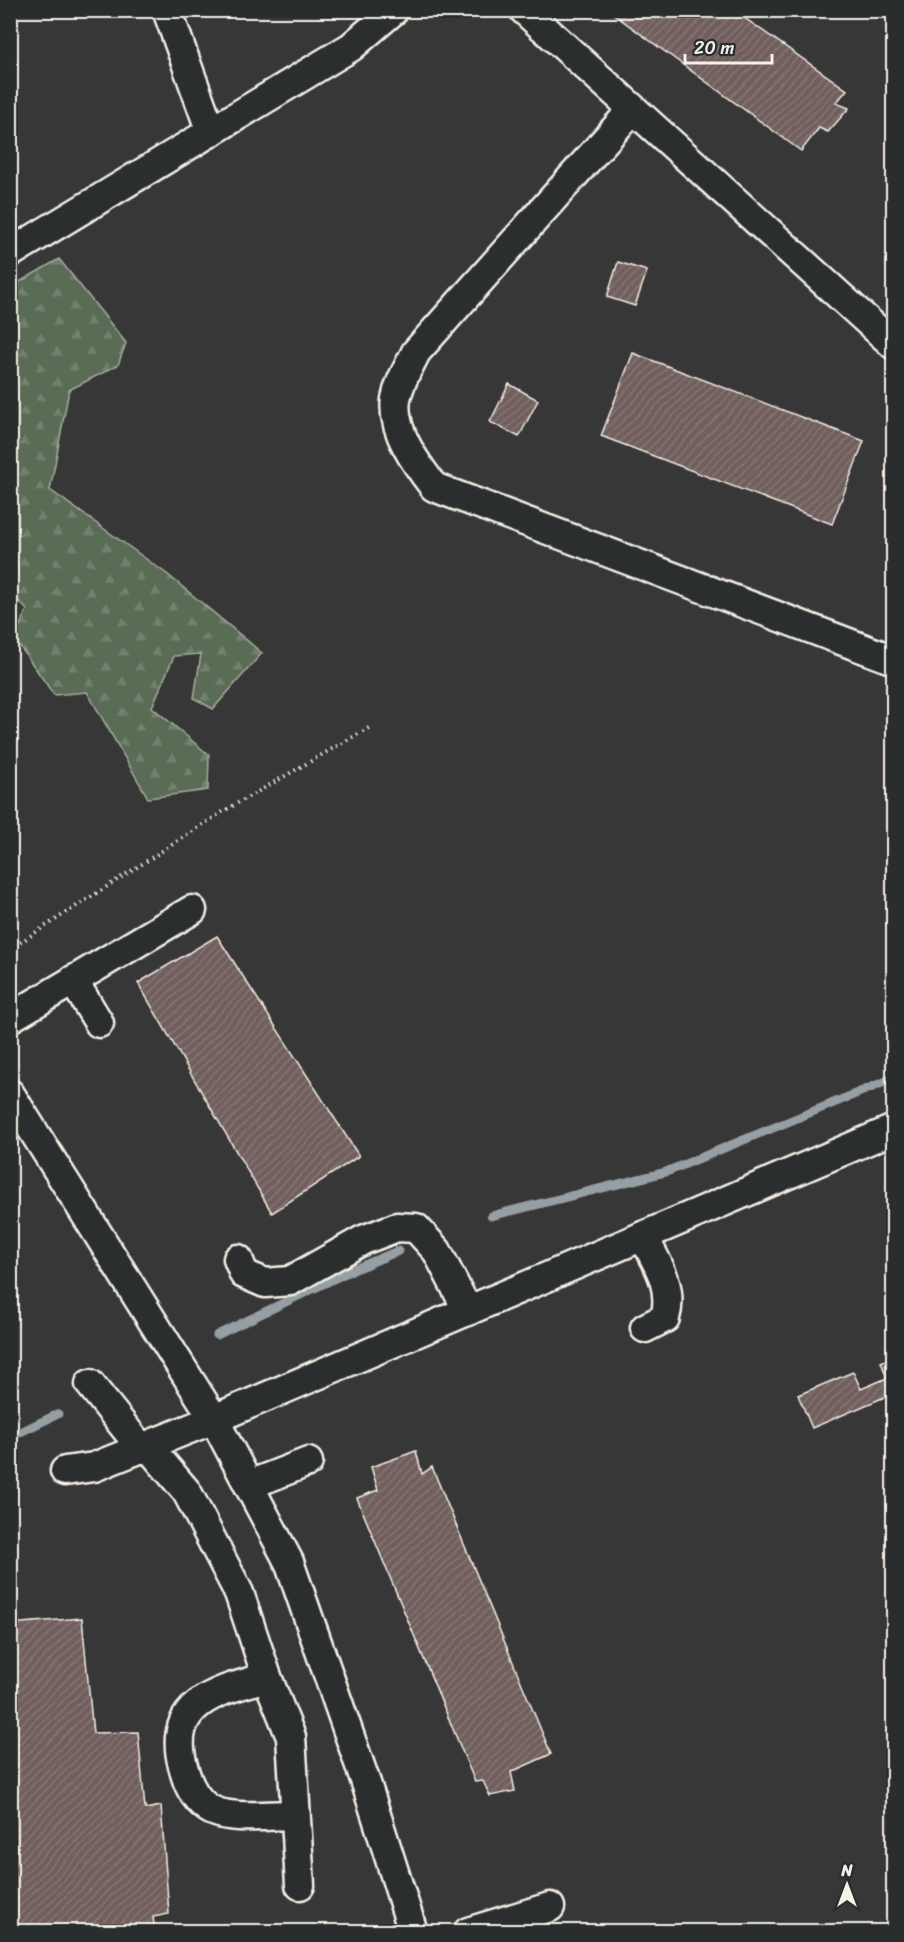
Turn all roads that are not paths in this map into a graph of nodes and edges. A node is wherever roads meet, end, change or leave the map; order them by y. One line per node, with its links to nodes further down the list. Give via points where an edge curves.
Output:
1 (167, 10): 5 (lane)
2 (394, 10): 5 (lane, via 351,47)
3 (524, 10): 4 (lane)
4 (633, 109): 7 (lane); 8 (lane, via 416,352 396,401 405,445 434,487)
5 (211, 132): 6 (lane)
6 (10, 253)
7 (894, 345)
8 (894, 660)
9 (192, 910): 10 (lane)
10 (73, 980): 11 (lane); 12 (lane)
11 (10, 1018)
12 (99, 1023)
13 (10, 1094): 20 (lane)
14 (894, 1129): 15 (lane)
15 (643, 1236): 17 (lane); 18 (lane, via 666,1280 669,1304 665,1318)
16 (238, 1259): 17 (lane, via 244,1274 265,1283 290,1281 363,1240 397,1227 416,1228 436,1251)
17 (468, 1311): 20 (lane)
18 (645, 1328)
19 (90, 1384): 21 (lane)
20 (214, 1419): 21 (lane); 24 (lane)
21 (145, 1447): 23 (lane, via 94,1467); 25 (lane, via 187,1492 239,1593)
22 (308, 1462): 24 (lane)
23 (65, 1471)
24 (249, 1485): 29 (lane, via 290,1562)
25 (267, 1677): 26 (lane, via 291,1737); 26 (lane, via 210,1696 186,1713 180,1733 180,1757 188,1787 208,1809 236,1816)
26 (294, 1815): 27 (lane)
27 (300, 1885)
28 (550, 1907): 30 (lane)
29 (412, 1932)
30 (468, 1932)

